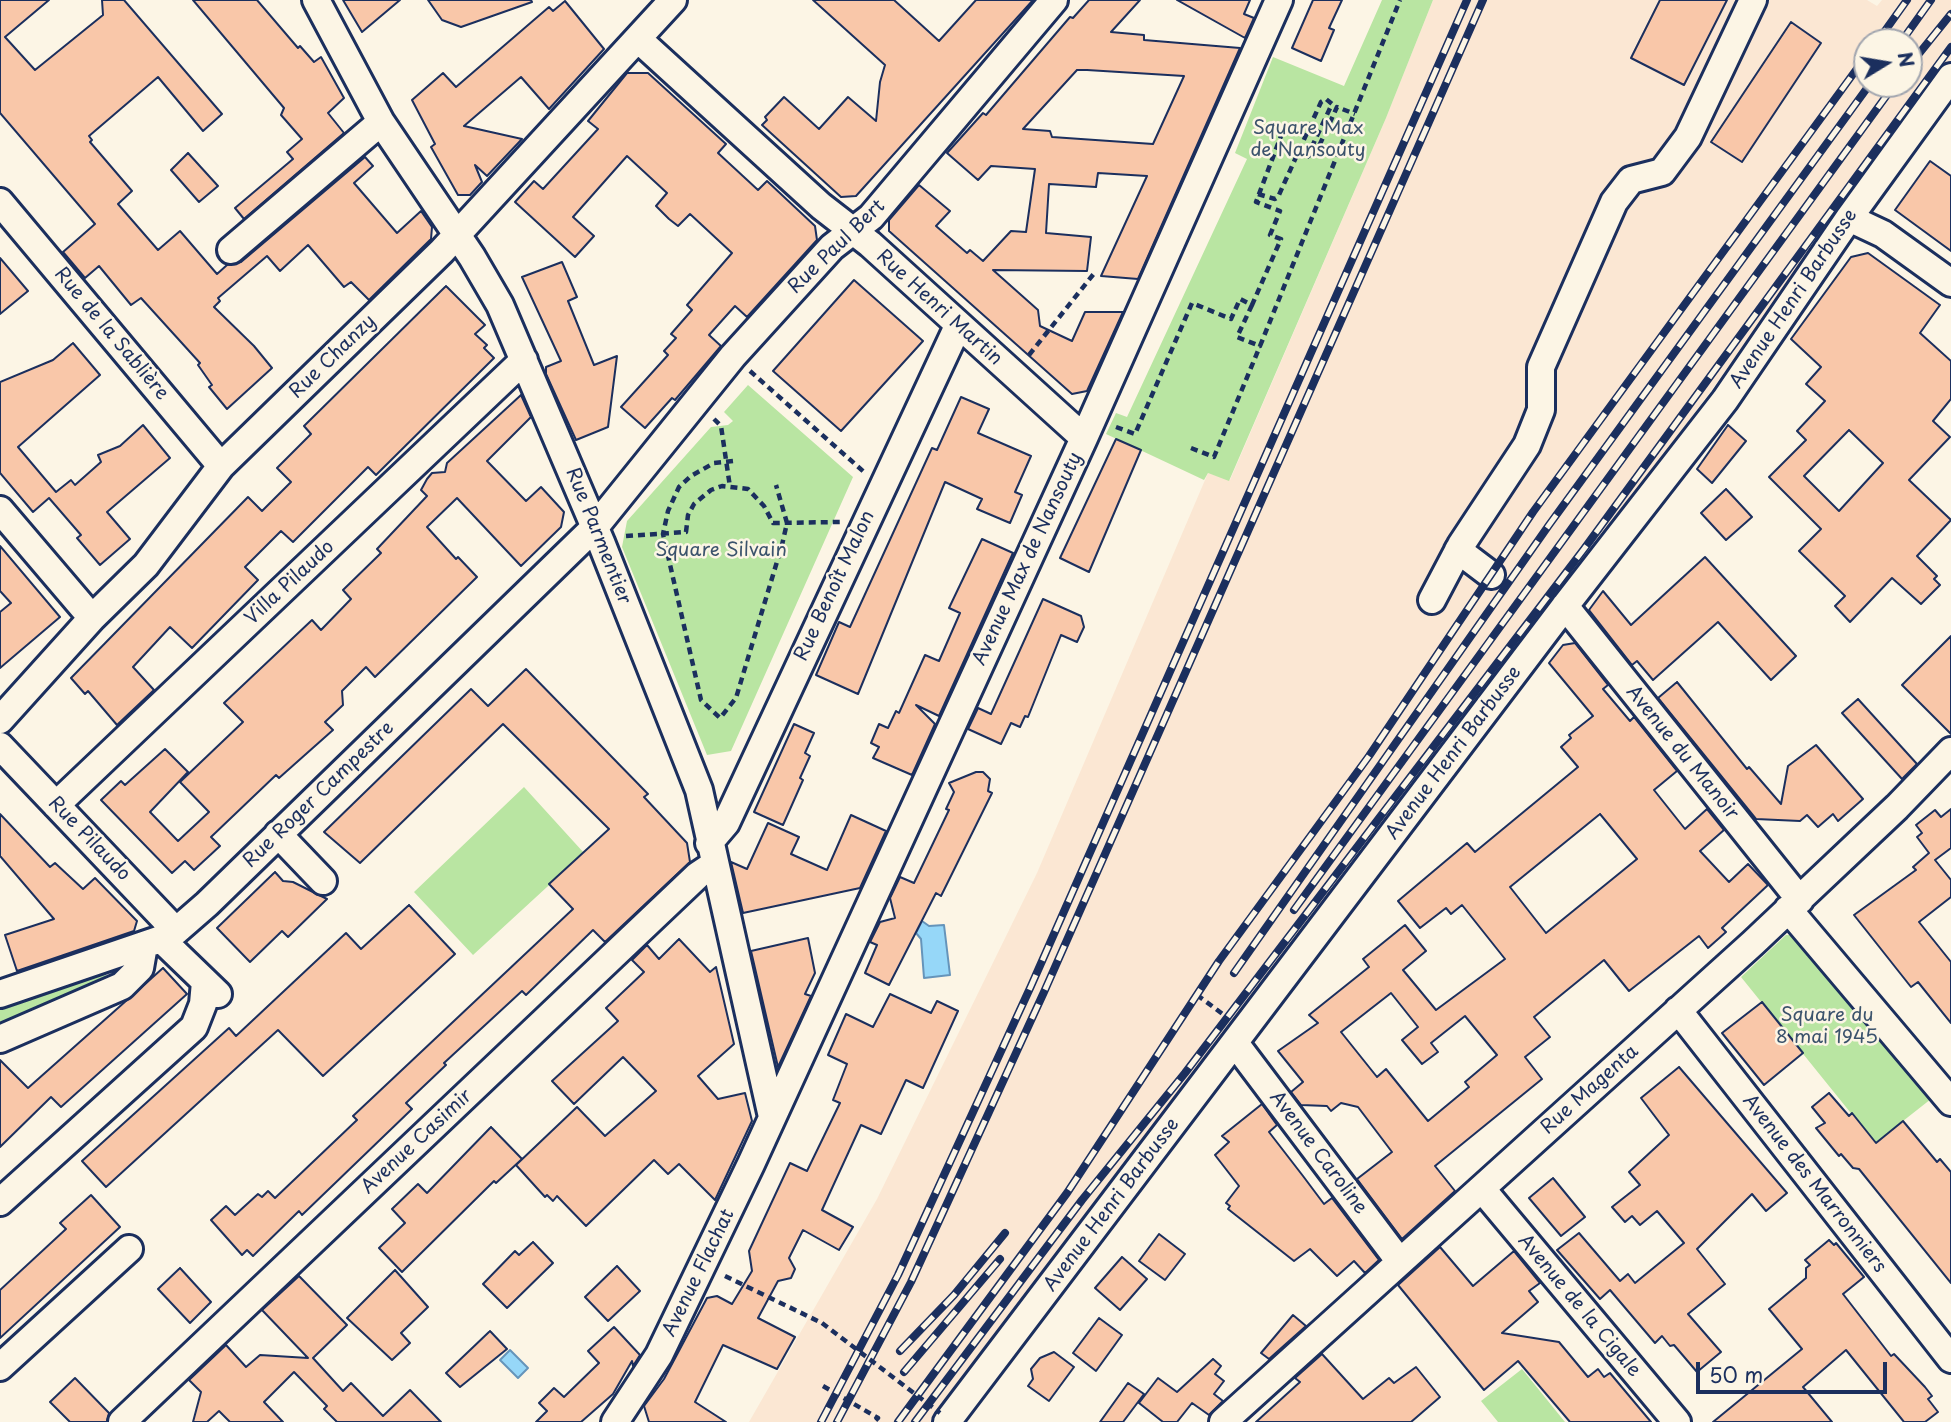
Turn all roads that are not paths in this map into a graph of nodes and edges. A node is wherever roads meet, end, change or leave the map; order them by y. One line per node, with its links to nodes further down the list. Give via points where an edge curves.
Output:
1 (316, 0): 8 (street, Rue Parmentier)
2 (673, 0): 6 (street, Rue Chanzy)
3 (1054, 0): 11 (street, Rue Paul Bert)
4 (1279, 0): 17 (street, Avenue Max de Nansouty)
5 (1753, 0): 21 (street, via 1688,137 1662,172 1631,180 1614,202 1541,367 1541,410 1527,445)
6 (638, 39): 11 (street, Rue Henri Martin); 12 (street, Rue Chanzy)
7 (1951, 77): 10 (street, Avenue Henri Barbusse)
8 (381, 121): 12 (street, Rue Parmentier); 13 (street)
9 (0, 202): 18 (street, Rue de la Sablière)
10 (1849, 218): 14 (street, via 1883,234); 24 (street, Avenue Henri Barbusse, via 1725,400)
11 (854, 233): 15 (street, Rue Henri Martin); 20 (street, Rue Paul Bert, via 832,247 733,356)
12 (458, 234): 16 (street, Rue Parmentier, via 500,305); 18 (street, Rue Chanzy)
13 (231, 250)
14 (1951, 283)
15 (958, 326): 17 (street, Rue Henri Martin, via 1013,375); 31 (street, Rue Benoît Malon)
16 (524, 360): 20 (street, Rue Parmentier); 29 (street, Villa Pilaudo)
17 (1088, 428): 40 (street, Avenue Max de Nansouty)
18 (221, 466): 25 (street, Rue Chanzy, via 146,565)
19 (0, 510): 25 (street)
20 (605, 531): 30 (street, Rue Roger Campestre); 31 (street, Rue Parmentier, via 699,790)
21 (1458, 550): 22 (street); 23 (street)
22 (1491, 575)
23 (1432, 600)
24 (1565, 606): 33 (street, Avenue du Manoir); 38 (street, Avenue Henri Barbusse)
25 (92, 618): 26 (street, Rue Chanzy)
26 (0, 720)
27 (0, 746): 29 (street, Rue Pilaudo)
28 (1951, 751): 33 (street, Rue Magenta)
29 (56, 805): 34 (street, Rue Pilaudo)
30 (278, 834): 32 (street); 34 (street, Rue Roger Campestre)
31 (711, 854): 40 (street, Rue Parmentier); 48 (street, Avenue Casimir, via 698,875)
32 (323, 881)
33 (1794, 905): 36 (street, Rue Magenta); 39 (street, Avenue du Manoir)
34 (161, 939): 35 (street, Rue Roger Campestre); 37 (street, via 122,986); 42 (street, Rue Pilaudo, via 213,989 194,1027)
35 (0, 994)
36 (1678, 1010): 41 (street, Rue Magenta); 45 (street, Avenue des Marronniers)
37 (0, 1039)
38 (1235, 1043): 44 (street, Avenue Caroline); 47 (street, Avenue Henri Barbusse)
39 (1951, 1102)
40 (772, 1117): 49 (street, Avenue Flachat, via 659,1355)
41 (1482, 1189): 44 (street, Rue Magenta); 51 (street, Avenue de la Cigale)
42 (0, 1202)
43 (129, 1249): 46 (street)
44 (1401, 1262): 50 (street, Rue Magenta)
45 (1951, 1359)
46 (0, 1367)
47 (944, 1418)
48 (122, 1422)
49 (615, 1422)
50 (1223, 1422)
51 (1677, 1422)

